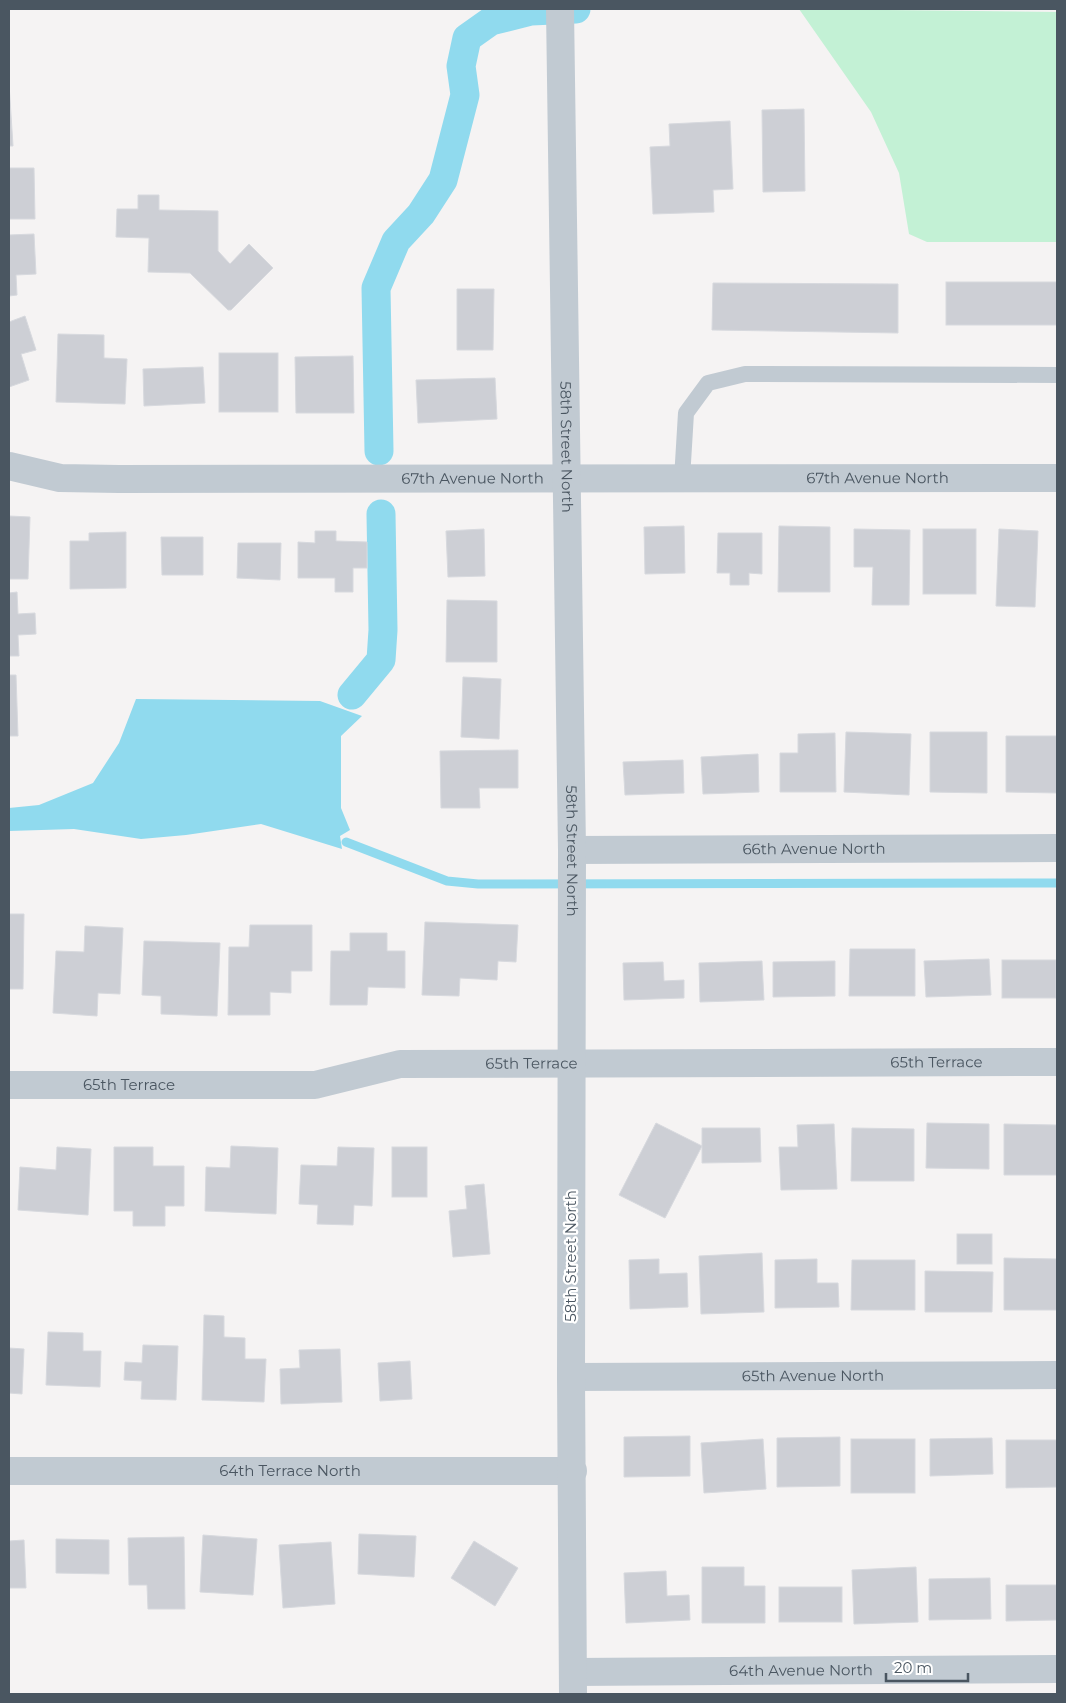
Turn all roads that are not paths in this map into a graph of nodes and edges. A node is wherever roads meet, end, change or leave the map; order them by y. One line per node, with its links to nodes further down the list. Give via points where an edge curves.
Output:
1 (560, 9): 6 (street, 58th Street North)
2 (1057, 375): 5 (lane, via 745,374 708,383 686,414)
3 (9, 466): 6 (street, 67th Avenue North, via 60,478)
4 (1057, 478): 5 (street, 67th Avenue North)
5 (682, 479): 6 (street, 67th Avenue North)
6 (568, 480): 8 (street, 58th Street North)
7 (1057, 848): 8 (street, 66th Avenue North)
8 (572, 857): 10 (street, 58th Street North)
9 (1057, 1062): 10 (street, 65th Terrace)
10 (572, 1063): 11 (street, 65th Terrace, via 400,1064 315,1085); 13 (street, 58th Street North)
11 (9, 1085)
12 (1057, 1375): 13 (street, 65th Avenue North)
13 (571, 1377): 15 (street, 58th Street North)
14 (9, 1471): 15 (street, 64th Terrace North)
15 (573, 1471): 17 (street, 58th Street North)
16 (1057, 1669): 17 (street, 64th Avenue North)
17 (573, 1683)

